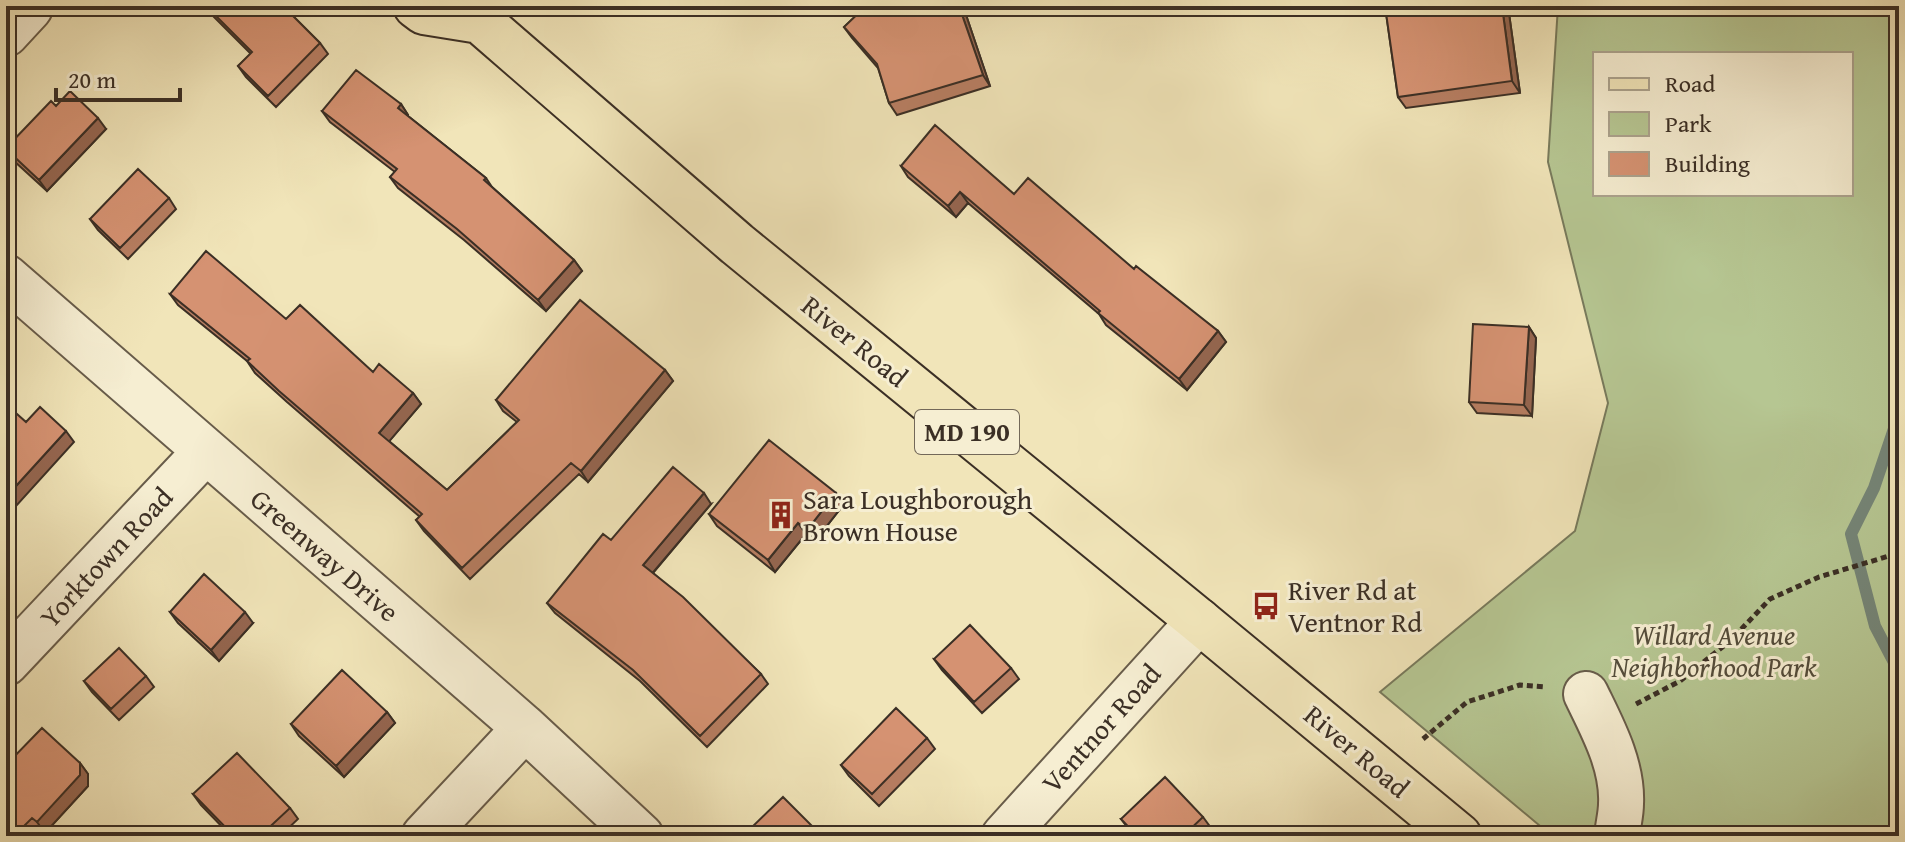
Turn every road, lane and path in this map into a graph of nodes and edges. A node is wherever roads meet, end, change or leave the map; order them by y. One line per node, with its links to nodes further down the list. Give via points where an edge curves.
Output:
1 (416, 6): 2 (main road, River Road / MD 190, via 424,12)
2 (476, 14): 6 (main road, River Road / MD 190, via 737,244)
3 (6, 277): 4 (street, Greenway Drive)
4 (206, 451): 7 (street, Yorktown Road); 9 (street, Greenway Drive)
5 (1899, 553): 8 (path, via 1819,577 1770,599 1731,640 1680,681)
6 (1199, 621): 13 (street, Ventnor Road); 14 (main road, River Road / MD 190)
7 (6, 663)
8 (1593, 708): 10 (path, via 1561,688 1520,685 1467,702); 15 (street, via 1617,766)
9 (525, 728): 11 (street); 12 (street, Greenway Drive)
10 (1423, 739)
11 (424, 836)
12 (641, 836)
13 (1004, 836)
14 (1459, 836)
15 (1617, 836)

